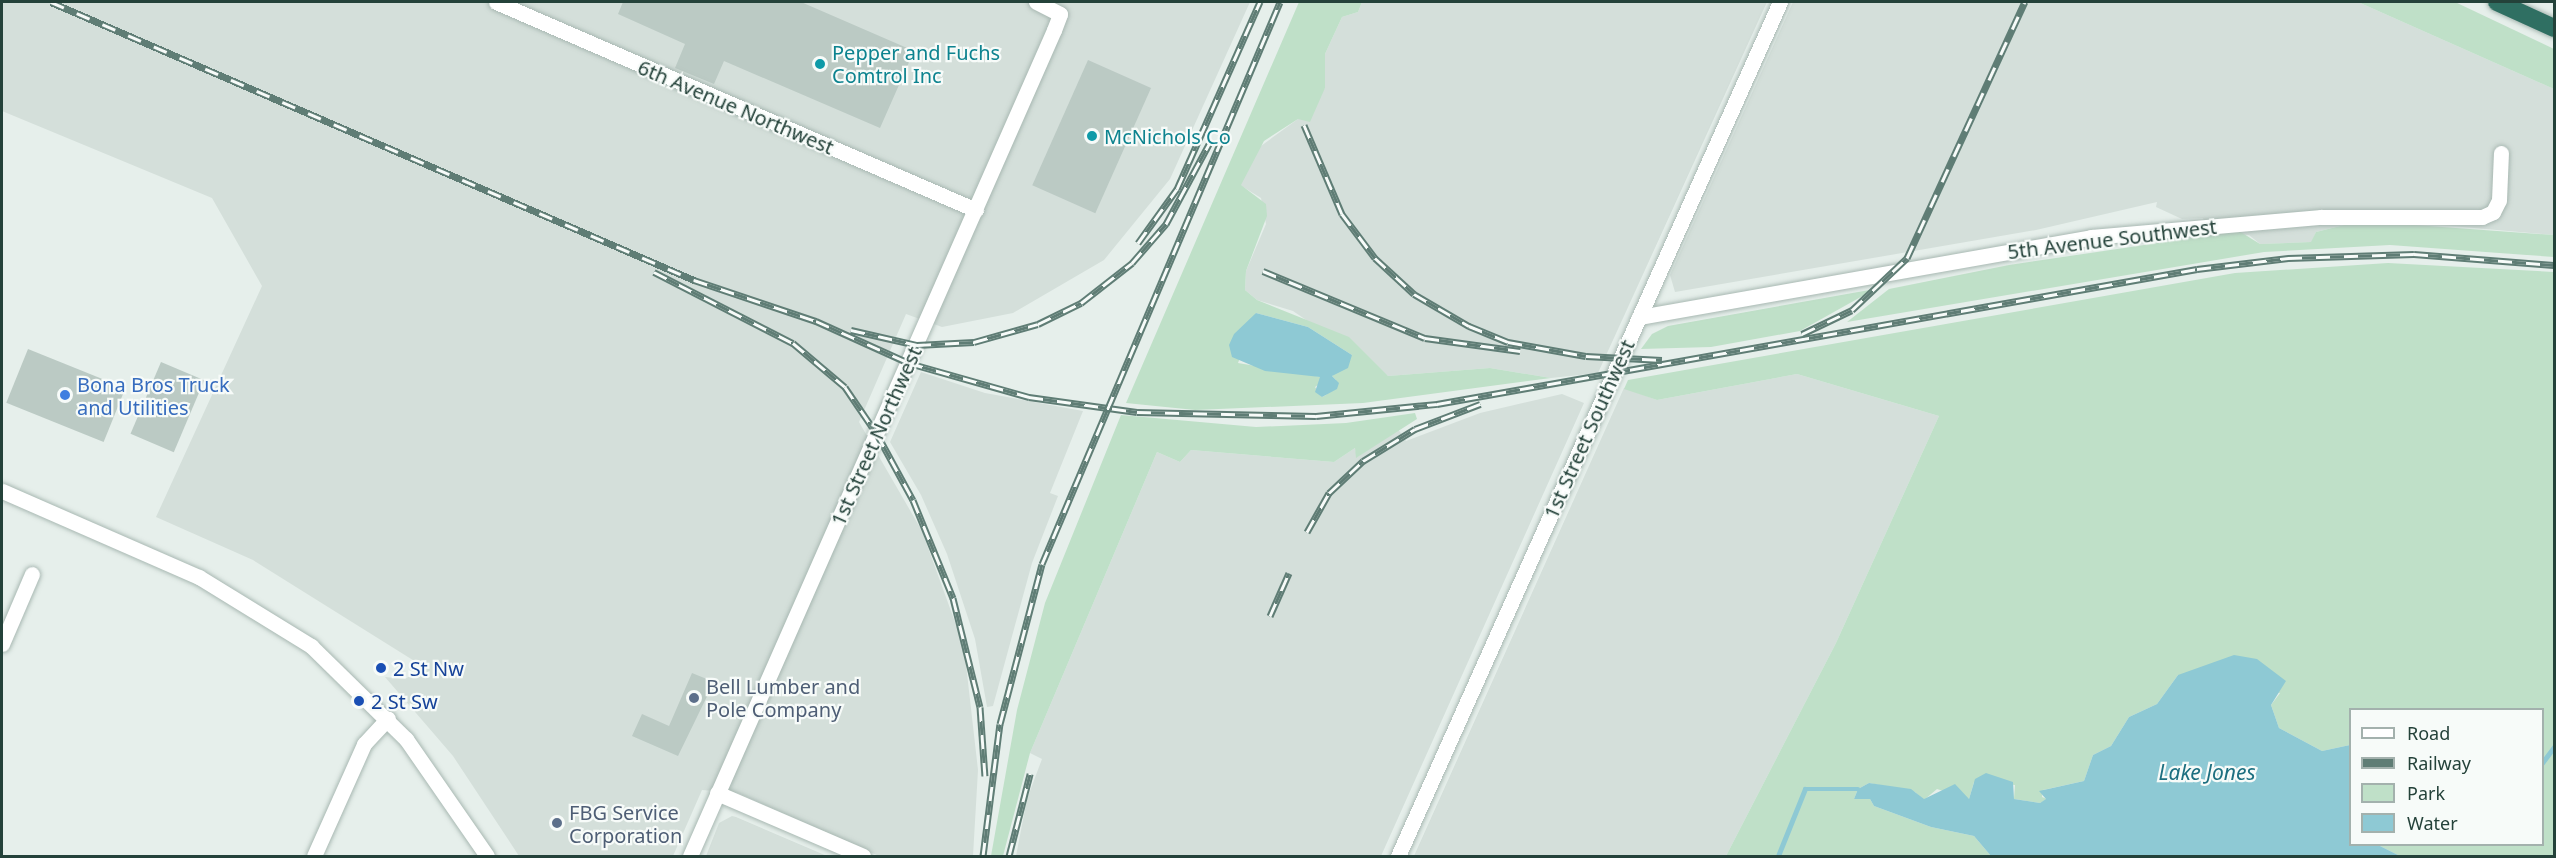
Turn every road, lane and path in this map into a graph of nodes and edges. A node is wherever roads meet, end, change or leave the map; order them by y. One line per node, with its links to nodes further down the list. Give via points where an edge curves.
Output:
1 (496, 2): 7 (street, 6th Avenue Northwest)
2 (1036, 2): 7 (street, 1st Street Northwest, via 1060,14)
3 (1780, 2): 8 (street, 1st Street Southwest)
4 (2497, 2): 5 (highway)
5 (2554, 28)
6 (2501, 153): 8 (street, 5th Avenue Southwest, via 2499,200 2493,212 2482,217 2321,216 2091,237)
7 (976, 210): 13 (street, 1st Street Northwest)
8 (1639, 317): 18 (street, 1st Street Southwest)
9 (2, 491): 12 (street, via 233,595 310,646)
10 (32, 574): 11 (street)
11 (2, 644)
12 (388, 718): 14 (street, via 364,744); 15 (street)
13 (717, 793): 16 (street, 1st Street Northwest); 17 (street)
14 (314, 856)
15 (487, 856)
16 (690, 856)
17 (862, 856)
18 (1398, 856)

